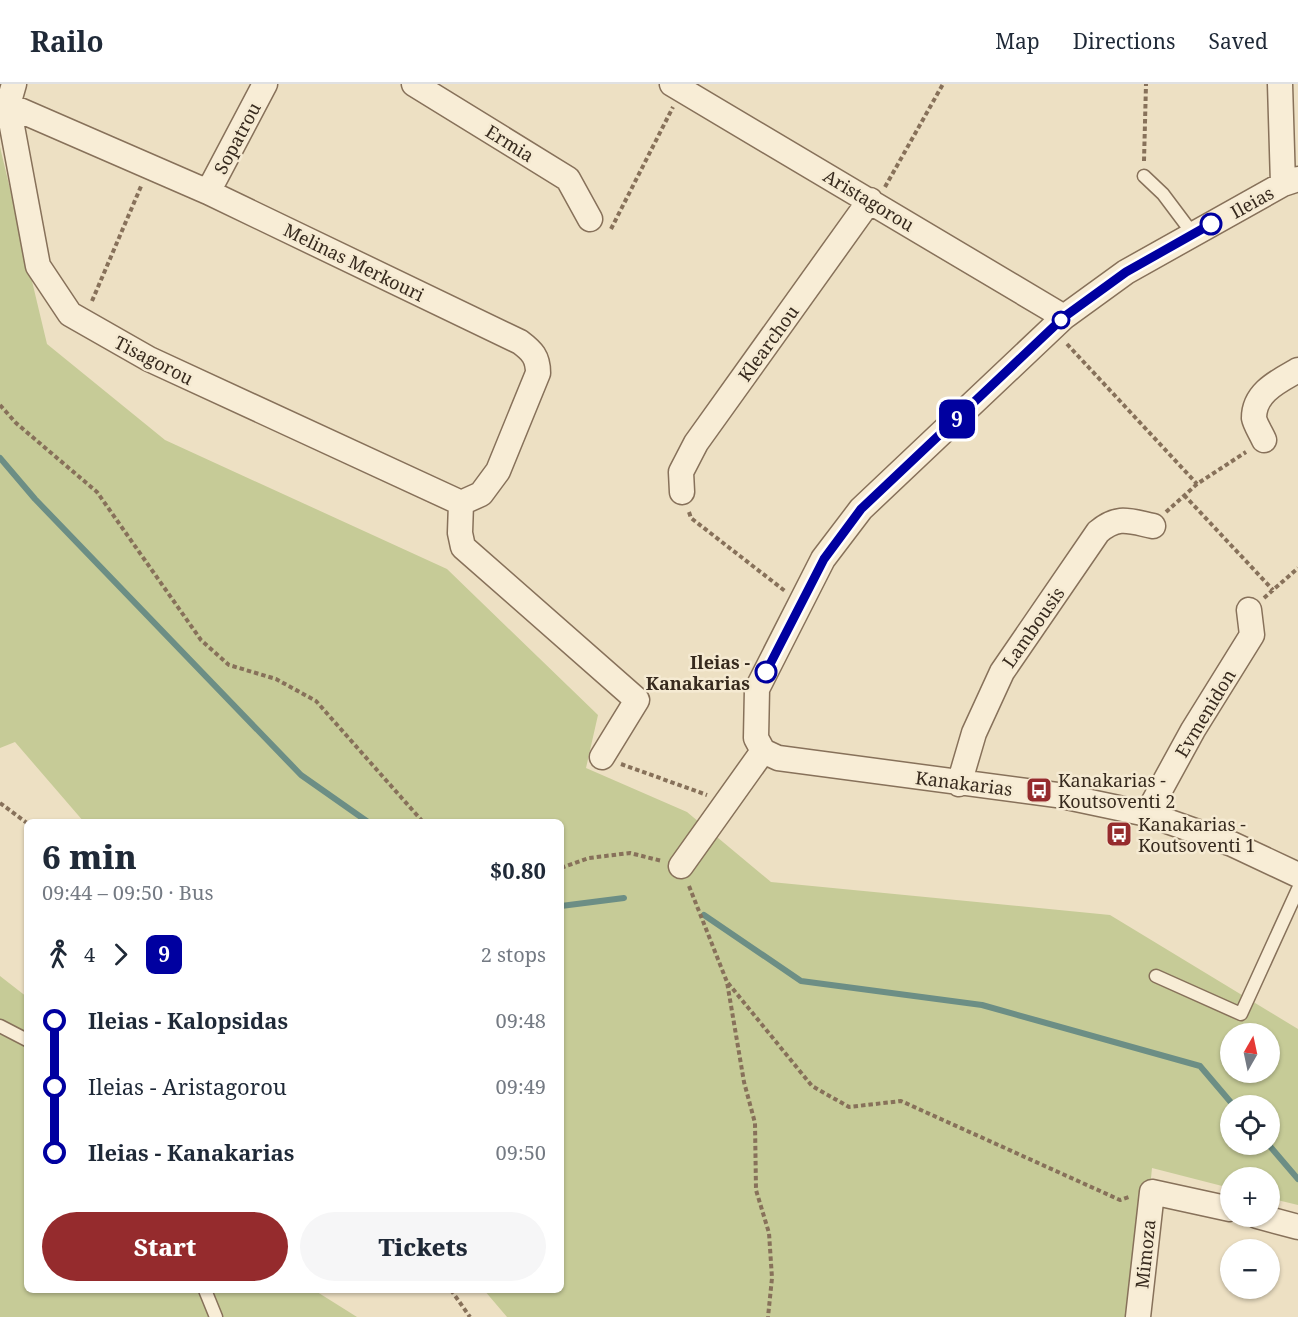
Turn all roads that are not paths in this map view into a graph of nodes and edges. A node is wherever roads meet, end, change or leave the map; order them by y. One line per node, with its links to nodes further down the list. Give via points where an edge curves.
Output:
1 (265, 84): 8 (street, Sopatrou)
2 (414, 84): 10 (street, Ermia, via 568,179)
3 (1280, 84): 7 (street)
4 (677, 87): 9 (street, Aristagorou)
5 (11, 95): 8 (street, Melinas Merkouri); 16 (street, Tisagorou, via 38,266 70,314 149,359)
6 (1144, 176): 11 (lane)
7 (1290, 182): 11 (street, Ileias)
8 (208, 192): 16 (street, Melinas Merkouri, via 532,350 538,373 498,471 481,494)
9 (873, 202): 12 (street, Aristagorou); 15 (street, Klearchou, via 696,443 681,472)
10 (590, 219)
11 (1193, 234): 12 (street, Ileias, via 1126,272)
12 (1059, 322): 19 (street, Ileias, via 861,509 824,559 757,689 756,738)
13 (1298, 370): 14 (street, via 1268,387 1258,404 1254,419)
14 (1264, 440)
15 (682, 492)
16 (461, 503): 20 (street, via 463,547 637,700)
17 (1153, 526): 21 (street, Lambousis, via 1120,520 1110,522 1098,532 1002,672 974,732)
18 (1249, 610): 22 (street, Evmenidon, via 1252,635)
19 (763, 751): 21 (street, Kanakarias, via 778,758); 23 (street)
20 (602, 757)
21 (959, 783): 22 (street, Kanakarias, via 1057,795)
22 (1147, 814): 24 (street, Kanakarias, via 1232,844)
23 (681, 866)
24 (1298, 875)
25 (1298, 889): 26 (lane, via 1241,1014)
26 (1156, 976)
27 (0, 1026): 28 (lane)
28 (24, 1038)
29 (1220, 1207): 34 (street, Mimoza, via 1152,1192)
30 (1280, 1222): 31 (street)
31 (1298, 1227)
32 (206, 1293): 33 (lane)
33 (216, 1317)
34 (1137, 1317)

